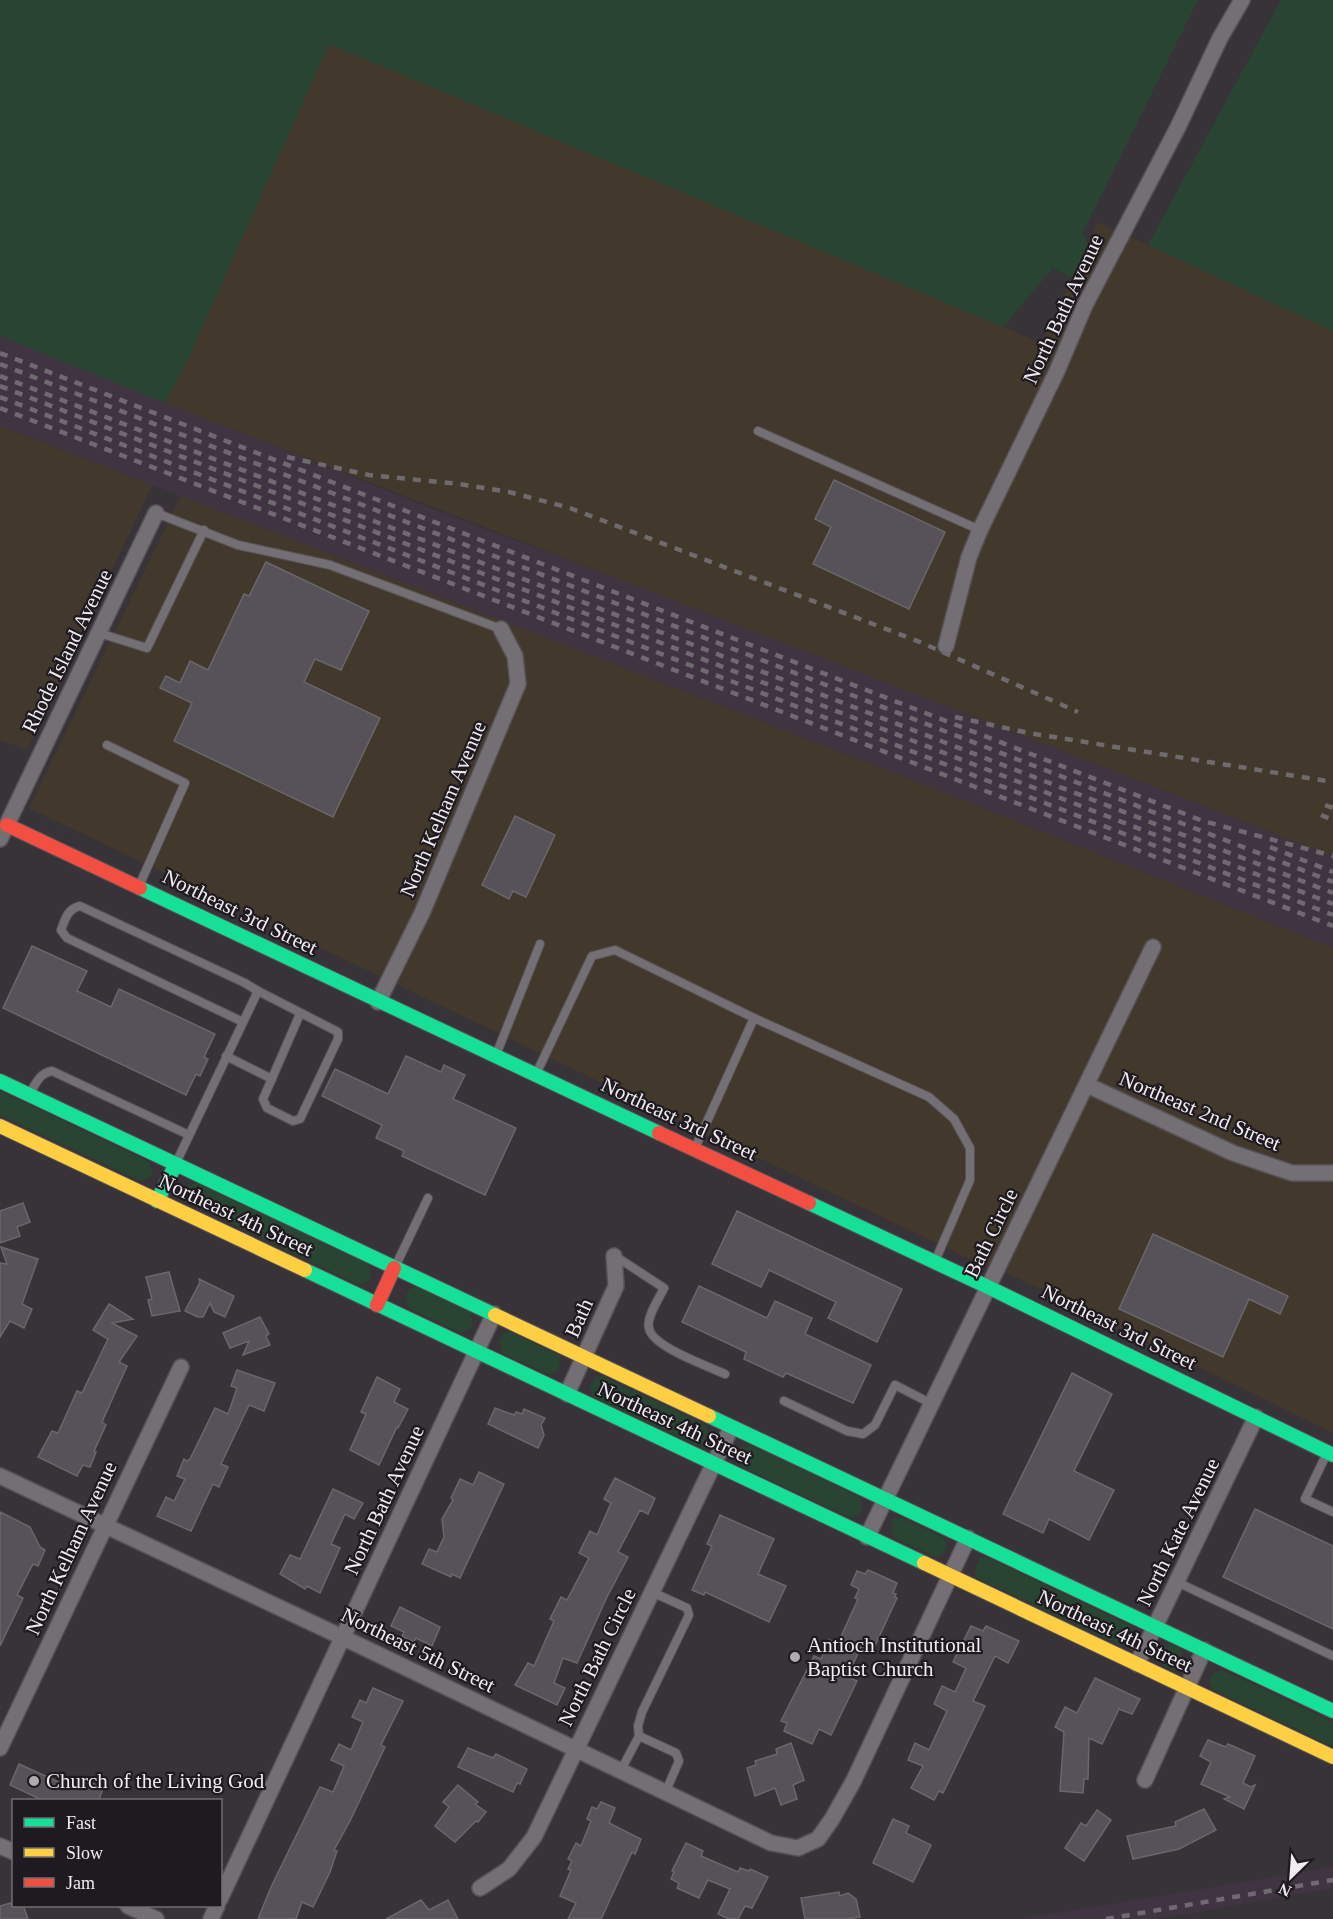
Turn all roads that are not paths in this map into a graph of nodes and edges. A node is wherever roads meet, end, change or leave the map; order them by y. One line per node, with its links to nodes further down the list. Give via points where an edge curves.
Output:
1 (1242, 0): 5 (street, North Bath Avenue, via 1085,305)
2 (758, 431): 5 (lane)
3 (156, 513): 4 (lane); 7 (street, Rhode Island Avenue)
4 (204, 530): 6 (lane, via 238,545 330,565); 7 (lane, via 147,648)
5 (980, 530): 8 (street, North Bath Avenue)
6 (501, 629): 15 (street, North Kelham Avenue, via 515,656 518,684 422,913)
7 (99, 633): 10 (street, Rhode Island Avenue)
8 (946, 646)
9 (107, 745): 11 (lane, via 185,783)
10 (2, 828): 11 (main road, Northeast 3rd Street)
11 (138, 887): 15 (main road, Northeast 3rd Street)
12 (540, 944): 20 (lane)
13 (1154, 947): 24 (street, Bath Circle)
14 (258, 991): 16 (lane); 18 (lane); 18 (lane, via 80,906 68,913 61,930 67,938)
15 (378, 1002): 20 (main road, Northeast 3rd Street)
16 (300, 1014): 22 (lane); 22 (lane, via 338,1032 300,1119 293,1121 267,1108 263,1099)
17 (754, 1018): 21 (lane, via 615,950 592,956); 28 (lane); 34 (lane, via 929,1097 954,1119 970,1148 970,1180)
18 (243, 1022): 19 (lane)
19 (226, 1056): 22 (lane); 27 (lane)
20 (495, 1057): 21 (main road, Northeast 3rd Street)
21 (536, 1075): 28 (main road, Northeast 3rd Street)
22 (272, 1079)
23 (0, 1081): 25 (main road, Northeast 4th Street)
24 (1087, 1085): 30 (street, Northeast 2nd Street, via 1233,1153 1292,1173); 36 (street, Bath Circle)
25 (29, 1095): 27 (lane, via 41,1076 52,1071); 29 (main road, Northeast 4th Street)
26 (0, 1126): 32 (main road, Northeast 4th Street)
27 (189, 1135): 29 (lane)
28 (694, 1149): 34 (main road, Northeast 3rd Street)
29 (176, 1164): 32 (main road); 35 (main road, Northeast 4th Street)
30 (1333, 1173)
31 (428, 1198): 35 (lane)
32 (157, 1201): 37 (main road, Northeast 4th Street)
33 (614, 1256): 40 (street, Bath, via 616,1286); 42 (lane, via 664,1288 649,1321 652,1336)
34 (935, 1262): 36 (main road, Northeast 3rd Street)
35 (394, 1268): 37 (main road); 38 (main road, Northeast 4th Street)
36 (988, 1287): 45 (street, Bath Circle); 46 (main road, Northeast 3rd Street)
37 (377, 1305): 39 (main road, Northeast 4th Street)
38 (494, 1314): 39 (street, North Bath Avenue); 40 (main road, Northeast 4th Street)
39 (476, 1352): 43 (main road, Northeast 4th Street); 60 (street, North Bath Avenue)
40 (585, 1358): 43 (street, Bath); 47 (main road, Northeast 4th Street)
41 (181, 1367): 53 (street, North Kelham Avenue)
42 (725, 1374)
43 (567, 1394): 49 (main road, Northeast 4th Street)
44 (784, 1401): 45 (lane, via 847,1431 863,1434 875,1425 895,1385)
45 (932, 1404): 51 (street, Bath Circle)
46 (1256, 1417): 48 (main road, Northeast 3rd Street); 57 (street, North Kate Avenue)
47 (731, 1428): 49 (street, North Bath Circle); 51 (main road, Northeast 4th Street)
48 (1330, 1454): 52 (lane, via 1305,1499)
49 (714, 1464): 54 (main road, Northeast 4th Street); 58 (street, North Bath Circle)
50 (0, 1476): 53 (street, Northeast 5th Street)
51 (885, 1500): 54 (street, Bath Circle); 55 (main road, Northeast 4th Street)
52 (1333, 1512)
53 (105, 1524): 60 (street, Northeast 5th Street); 67 (street, North Kelham Avenue)
54 (867, 1537): 56 (main road, Northeast 4th Street)
55 (968, 1538): 56 (street); 59 (main road, Northeast 4th Street)
56 (950, 1577): 63 (main road, Northeast 4th Street); 72 (street, Northeast 5th Street, via 853,1782 818,1839 798,1848 771,1843)
57 (1177, 1582): 59 (street, North Kate Avenue); 62 (lane)
58 (652, 1592): 66 (lane, via 687,1608 689,1615 642,1713); 68 (street, North Bath Circle)
59 (1155, 1627): 61 (main road, Northeast 4th Street); 63 (street, North Kate Avenue)
60 (344, 1638): 68 (street, Northeast 5th Street); 74 (street, North Bath Avenue)
61 (1204, 1650): 64 (street); 65 (main road, Northeast 4th Street)
62 (1333, 1656)
63 (1137, 1664): 64 (main road, Northeast 4th Street)
64 (1187, 1688): 69 (main road, Northeast 4th Street); 71 (street)
65 (1333, 1711)
66 (639, 1736): 70 (lane); 72 (lane, via 676,1753 679,1761)
67 (0, 1748)
68 (575, 1750): 70 (street, Northeast 5th Street); 73 (street, North Bath Circle, via 534,1838 509,1869)
69 (1333, 1757)
70 (620, 1772): 72 (street, Northeast 5th Street)
71 (1145, 1780)
72 (665, 1793)
73 (480, 1888)
74 (222, 1895)
75 (132, 1907): 76 (street)
76 (156, 1919)

